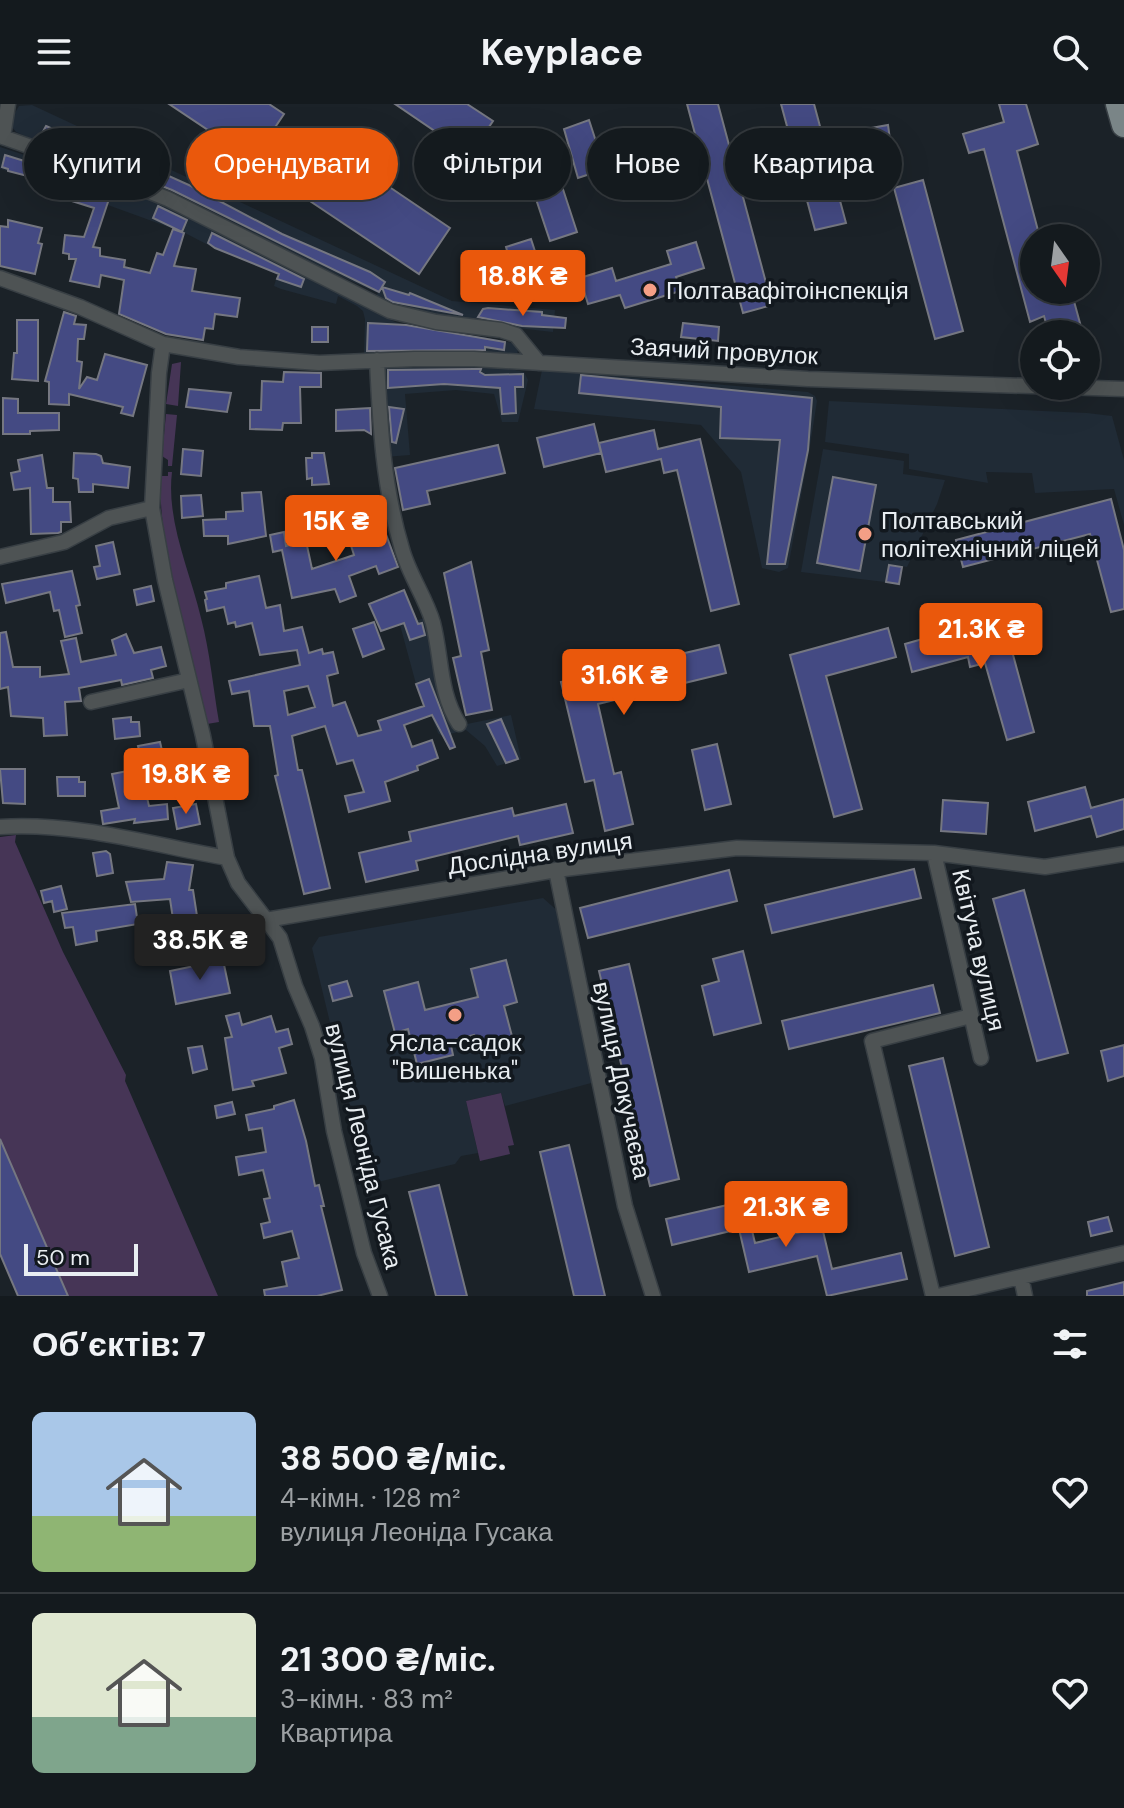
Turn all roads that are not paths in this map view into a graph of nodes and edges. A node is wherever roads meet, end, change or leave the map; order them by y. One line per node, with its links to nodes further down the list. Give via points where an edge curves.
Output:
1 (8, 104): 4 (street)
2 (1118, 104): 3 (main road)
3 (1124, 125)
4 (2, 136): 8 (street, via 168,199 390,311 516,335)
5 (0, 278): 6 (street, Заячий провулок)
6 (163, 344): 7 (street, Заячий провулок, via 305,363); 10 (street)
7 (377, 360): 8 (street, Заячий провулок); 14 (street, via 388,498 406,562 431,618 442,680)
8 (539, 363): 9 (street, Заячий провулок, via 808,379)
9 (1124, 389)
10 (152, 508): 11 (street, via 109,518 64,542); 12 (street)
11 (0, 557)
12 (189, 680): 13 (street); 18 (street)
13 (91, 702)
14 (459, 724)
15 (0, 827): 18 (street, via 96,833)
16 (934, 853): 17 (street, Дослідна вулиця, via 1045,867); 19 (street, Дослідна вулиця, via 737,848); 21 (street, Квітуча вулиця)
17 (1124, 854)
18 (227, 858): 20 (street, via 238,883)
19 (556, 870): 20 (street, Дослідна вулиця); 26 (street, вулиця Докучаєва, via 625,1206)
20 (266, 920): 25 (street, вулиця Леоніда Гусака, via 280,938 321,1053 334,1131 368,1268)
21 (971, 1016): 22 (street, Квітуча вулиця); 27 (street, via 872,1041)
22 (981, 1058)
23 (1124, 1253): 24 (street)
24 (1021, 1277): 27 (street); 28 (street)
25 (380, 1296)
26 (653, 1296)
27 (935, 1296)
28 (1025, 1296)

